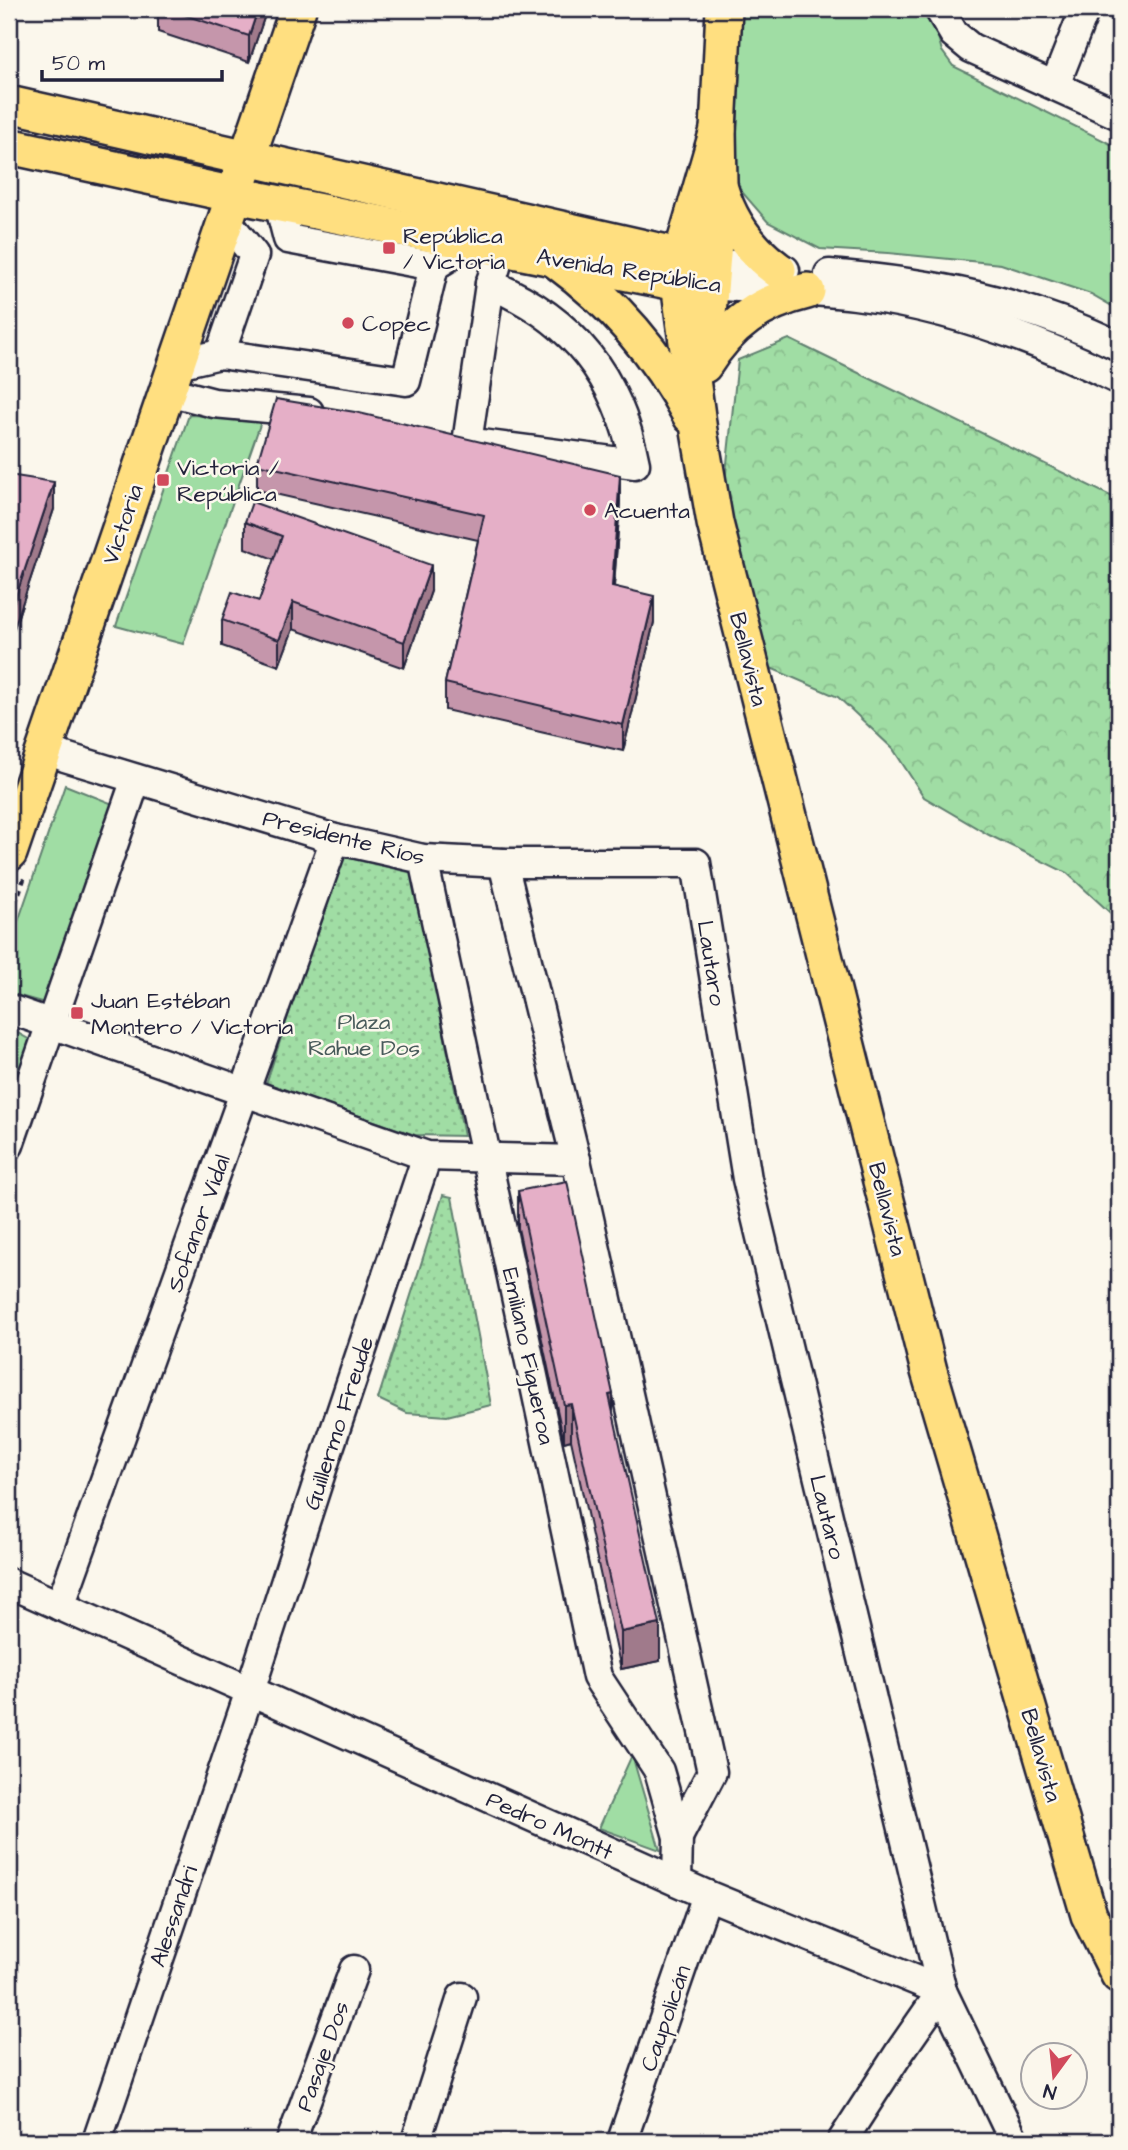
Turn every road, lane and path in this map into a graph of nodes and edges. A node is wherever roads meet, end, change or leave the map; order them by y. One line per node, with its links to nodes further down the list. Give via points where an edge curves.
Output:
1 (298, 9): 10 (main road, Victoria)
2 (723, 9): 8 (main road, Bellavista)
3 (939, 9): 5 (street, via 962,41)
4 (1085, 9): 5 (street)
5 (1055, 85): 7 (street)
6 (9, 104): 10 (main road, Avenida República)
7 (1119, 115)
8 (718, 130): 11 (main road, Bellavista); 20 (main road, Bellavista)
9 (9, 146): 13 (main road, Avenida República)
10 (247, 159): 13 (main road, Victoria); 20 (main road, Avenida República)
11 (719, 183): 19 (main road, via 742,237); 20 (main road, Bellavista)
12 (279, 204): 13 (main road, Avenida República); 14 (street); 15 (main road, Avenida República)
13 (231, 208): 16 (street); 26 (main road, Victoria)
14 (288, 239): 16 (street); 18 (street)
15 (486, 245): 17 (main road, Avenida República); 18 (street); 21 (street)
16 (254, 255): 24 (street)
17 (551, 257): 20 (main road, Avenida República); 29 (main road, via 595,292 640,339)
18 (434, 266): 24 (street, via 406,381)
19 (778, 270): 20 (street, Avenida República); 23 (street, Avenida República, via 967,292 1047,316)
20 (695, 272): 22 (street, Avenida República); 25 (main road, Bellavista); 29 (main road, Bellavista)
21 (490, 284): 21 (street, via 538,308 579,342 596,363 616,399 635,464 453,440)
22 (807, 291): 25 (main road, via 769,302 749,314 723,337); 27 (street, Avenida República, via 946,312 1035,340)
23 (1119, 346)
24 (220, 355): 26 (street)
25 (704, 365): 29 (main road, Bellavista)
26 (172, 378): 28 (street, via 214,402); 30 (main road, Victoria)
27 (1119, 380)
28 (330, 416)
29 (699, 431): 51 (main road, Bellavista, via 715,523 929,1371 1089,1915)
30 (45, 748): 31 (street, Presidente Ríos); 33 (main road, Victoria)
31 (136, 779): 32 (street, Presidente Ríos); 38 (street)
32 (335, 839): 34 (street, Presidente Ríos); 39 (street, Sofanor Vidal)
33 (9, 853)
34 (423, 859): 35 (street, Presidente Ríos); 42 (street, Emiliano Figueroa)
35 (503, 863): 36 (street, Presidente Ríos); 43 (street, Emiliano Figueroa)
36 (696, 863): 52 (street, Lautaro, via 747,1179)
37 (9, 1009): 38 (street)
38 (52, 1024): 39 (street); 40 (street)
39 (245, 1091): 41 (street); 45 (street, Sofanor Vidal)
40 (9, 1145)
41 (427, 1156): 42 (street); 46 (street, Guillermo Freude)
42 (487, 1158): 43 (street); 47 (street, Emiliano Figueroa, via 597,1677 659,1771)
43 (576, 1160): 47 (street, Emiliano Figueroa, via 712,1772)
44 (9, 1583): 45 (street, Pedro Montt)
45 (60, 1606): 46 (street, Pedro Montt)
46 (250, 1691): 48 (street, Pedro Montt); 54 (street, Alessandri)
47 (678, 1837): 48 (street, Emiliano Figueroa)
48 (677, 1881): 49 (street, Pedro Montt)
49 (707, 1895): 52 (street, Pedro Montt); 57 (street, Caupolicán)
50 (354, 1970): 55 (street, Pasaje Dos)
51 (1119, 1975)
52 (942, 1991): 58 (street); 59 (street)
53 (462, 1997): 56 (street)
54 (97, 2141)
55 (291, 2141)
56 (416, 2141)
57 (622, 2141)
58 (842, 2141)
59 (1014, 2141)

